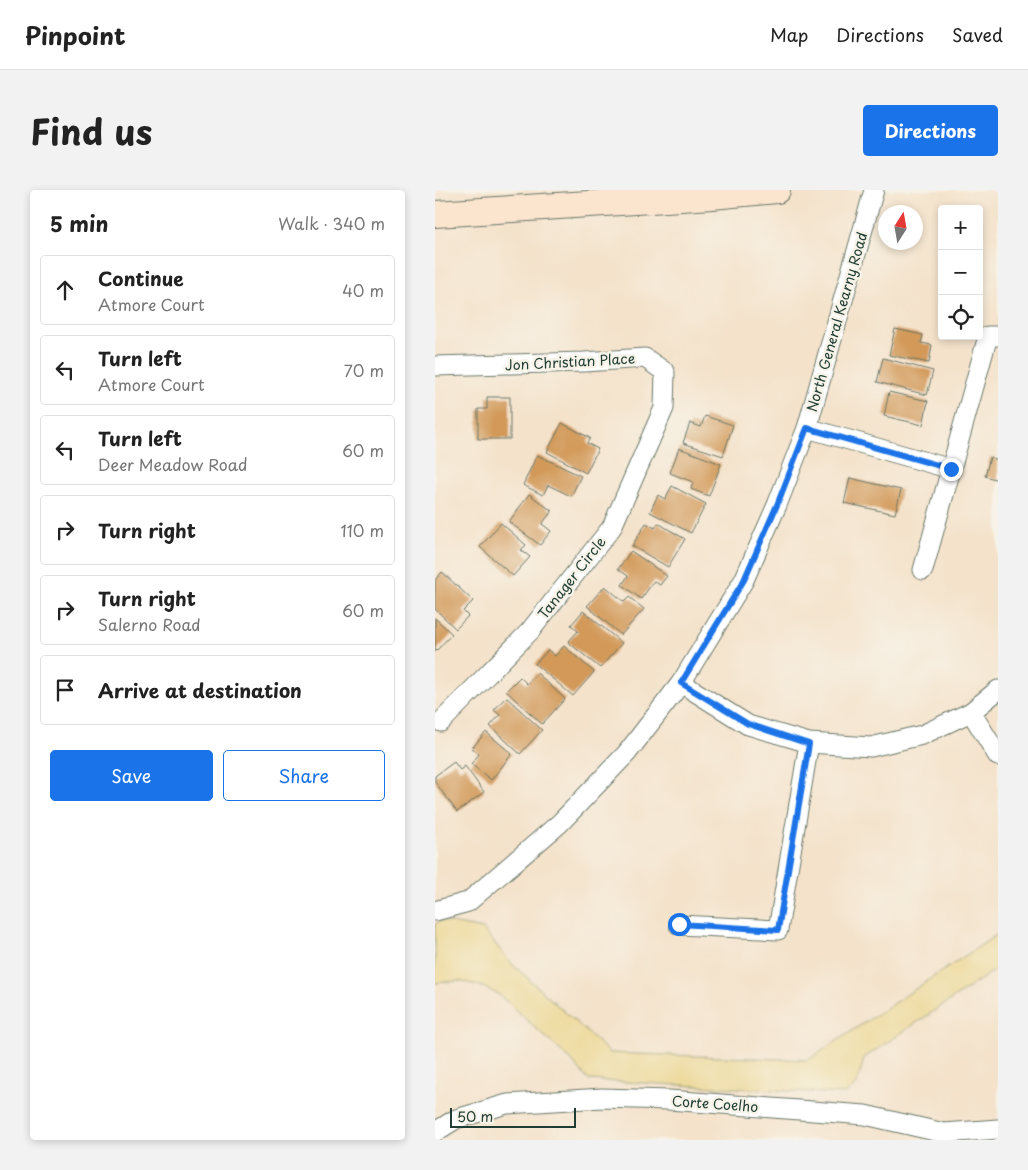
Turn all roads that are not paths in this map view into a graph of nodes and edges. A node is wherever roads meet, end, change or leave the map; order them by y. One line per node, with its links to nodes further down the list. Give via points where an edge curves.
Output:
1 (777, 190): 3 (main road)
2 (874, 190): 7 (street, North General Kearny Road)
3 (435, 214)
4 (998, 336): 8 (street, via 988,336)
5 (435, 366): 6 (street, Jon Christian Place, via 645,358 665,372)
6 (663, 408): 13 (street, Tanager Circle, via 612,527 530,631)
7 (807, 428): 8 (street); 10 (street, North General Kearny Road, via 744,580)
8 (951, 469): 9 (street)
9 (923, 570)
10 (681, 683): 14 (street, via 748,724); 16 (street, North General Kearny Road, via 627,753 561,823 468,902)
11 (998, 690): 12 (street)
12 (971, 712): 14 (street, via 923,735 871,746); 15 (street)
13 (441, 722)
14 (809, 744): 17 (street, via 778,930)
15 (998, 756)
16 (435, 911)
17 (679, 924)
18 (998, 1129): 19 (street, Corte Coelho, via 944,1133 865,1116 602,1098 507,1104 457,1119)
19 (435, 1132)

